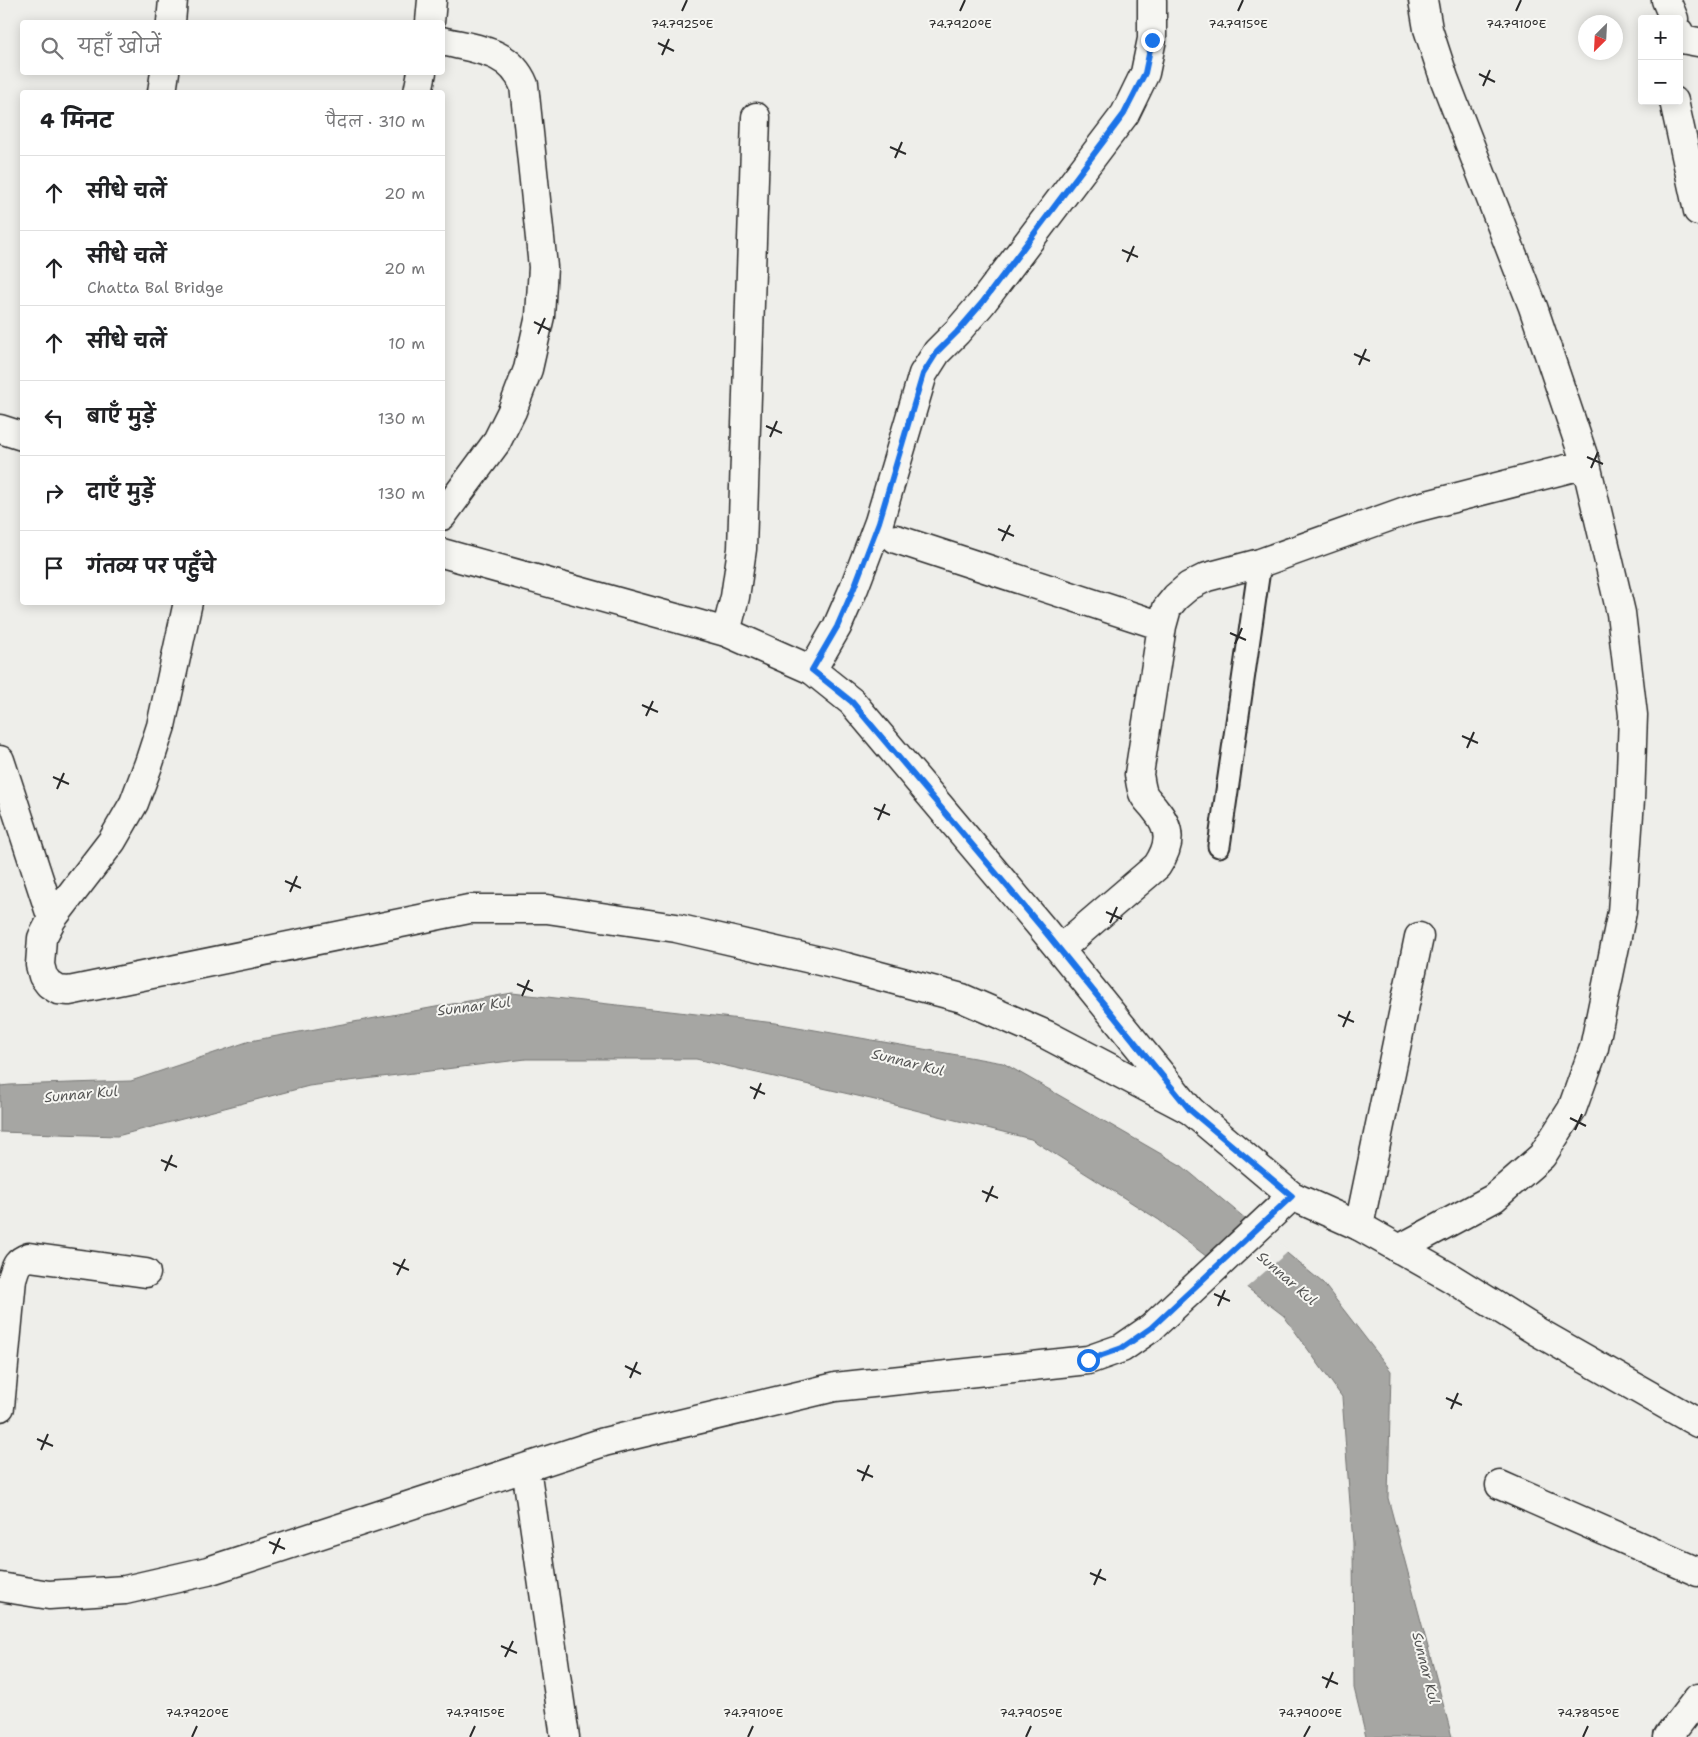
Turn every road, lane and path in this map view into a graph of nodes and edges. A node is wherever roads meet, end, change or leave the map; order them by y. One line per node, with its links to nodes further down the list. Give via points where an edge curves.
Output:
1 (172, 0): 7 (street)
2 (432, 0): 8 (street)
3 (1152, 0): 27 (street, via 1152,40 1145,73 1124,114 982,303 937,352 923,374 879,522 837,627)
4 (1423, 0): 19 (street, via 1428,29 1444,78 1533,307)
5 (1666, 0): 6 (street)
6 (1673, 15)
7 (171, 20)
8 (430, 20)
9 (445, 41): 20 (street, via 492,53 511,64 524,85 543,267 540,316 528,369 512,411 496,443)
10 (165, 75): 12 (street)
11 (421, 75): 13 (street)
12 (162, 90)
13 (418, 90)
14 (1675, 105): 16 (street)
15 (756, 117): 26 (street, via 742,549)
16 (1698, 211)
17 (0, 429): 18 (street)
18 (20, 435)
19 (1586, 464): 23 (street, via 1411,509); 36 (street, via 1621,613 1633,715 1622,912 1594,1048 1572,1109 1542,1156 1494,1198)
20 (445, 512)
21 (896, 539): 25 (street)
22 (445, 555): 26 (street)
23 (1260, 563): 25 (street, via 1207,577 1189,586 1167,608); 29 (lane)
24 (187, 605): 30 (street, via 161,726 134,803 112,841)
25 (1162, 626): 32 (street, via 1139,774 1143,794 1166,825 1168,841 1164,855 1157,866)
26 (726, 632): 27 (street)
27 (812, 670): 32 (street, via 852,702)
28 (0, 760): 30 (street)
29 (1219, 846)
30 (52, 919): 33 (street, via 42,938 40,965 42,976 58,990 469,909 547,910 676,928 846,967 962,998 1047,1035)
31 (1419, 937): 35 (street)
32 (1060, 949): 33 (street)
33 (1190, 1110): 34 (street)
34 (1292, 1196): 35 (street); 40 (street, via 1151,1328 1122,1348 1088,1360 835,1388 604,1442)
35 (1359, 1226): 36 (street)
36 (1399, 1249): 39 (street)
37 (146, 1273): 38 (street, via 28,1257 20,1260 12,1279)
38 (0, 1406)
39 (1698, 1423)
40 (526, 1468): 43 (street, via 208,1571 125,1590 49,1595); 45 (street)
41 (1500, 1484): 42 (street)
42 (1698, 1572)
43 (0, 1587)
44 (1698, 1698): 46 (street)
45 (565, 1737)
46 (1668, 1737)

